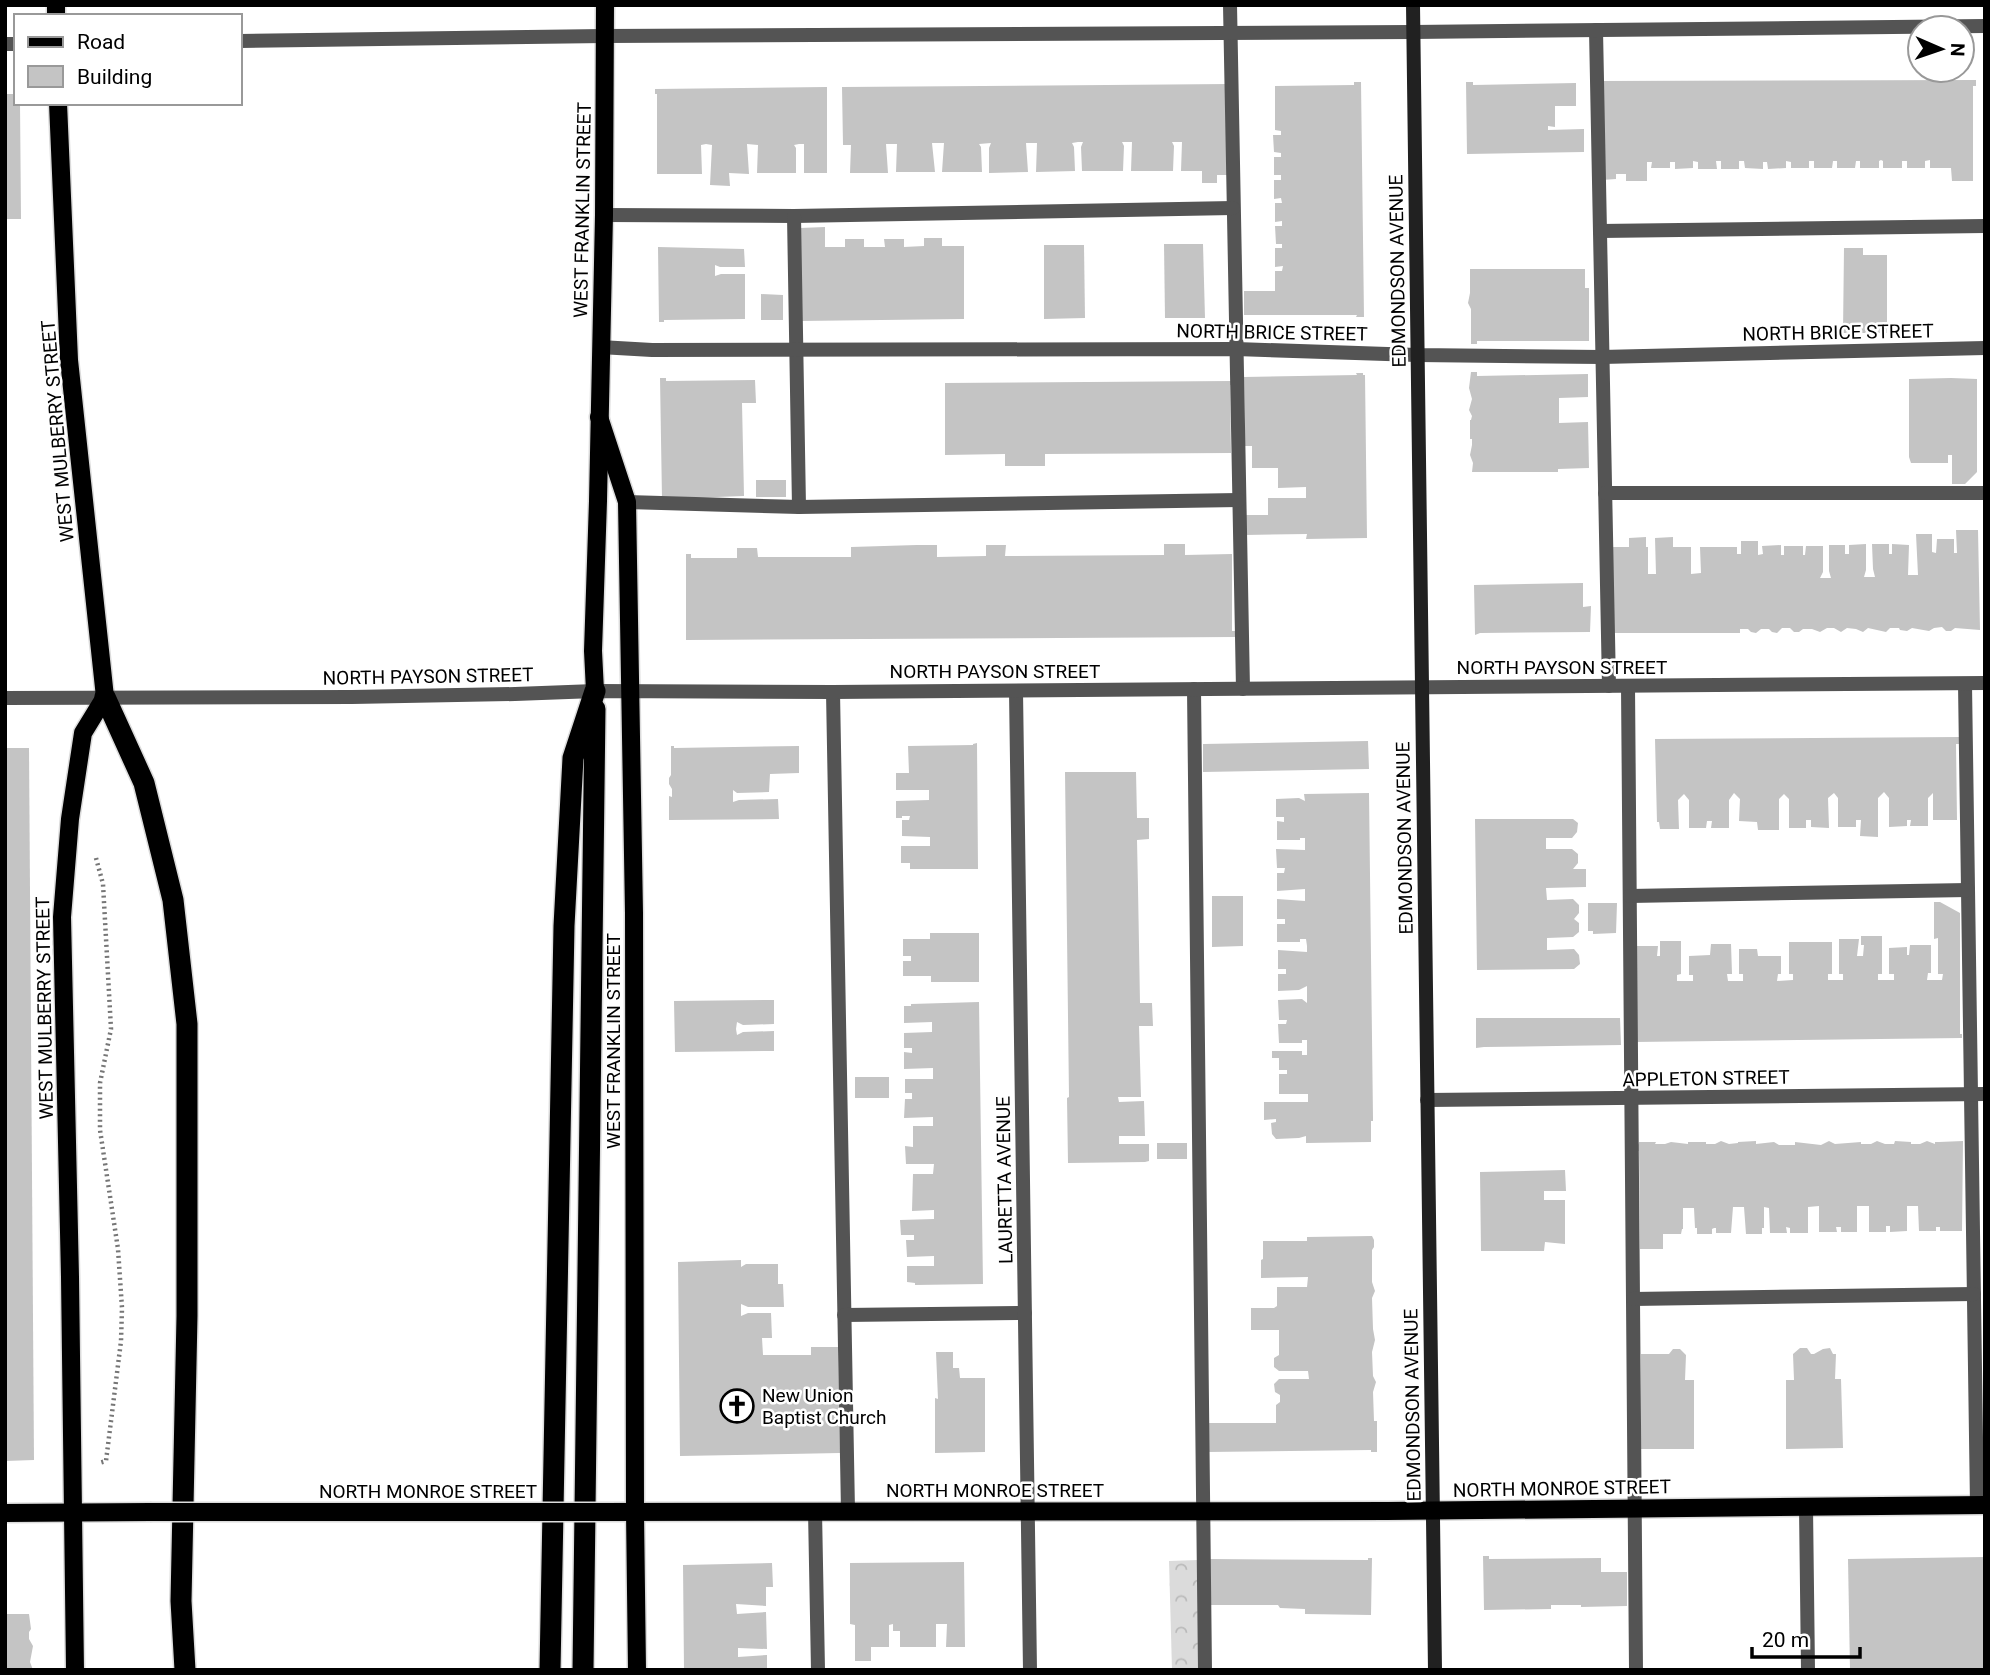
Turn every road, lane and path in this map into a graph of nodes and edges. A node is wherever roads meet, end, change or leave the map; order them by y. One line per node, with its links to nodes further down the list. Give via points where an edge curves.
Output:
1 (605, 5): 8 (main road, WEST FRANKLIN STREET)
2 (1230, 5): 7 (street)
3 (1413, 5): 6 (main road, EDMONDSON AVENUE)
4 (1985, 26): 5 (street)
5 (1596, 30): 6 (street); 15 (street)
6 (1413, 32): 7 (street); 20 (main road, EDMONDSON AVENUE)
7 (1230, 33): 8 (street); 11 (street)
8 (605, 36): 9 (street); 12 (main road, WEST FRANKLIN STREET)
9 (242, 41)
10 (58, 105): 39 (main road, WEST MULBERRY STREET, via 69,360)
11 (1233, 208): 13 (street); 18 (street)
12 (604, 215): 13 (street); 16 (main road, WEST FRANKLIN STREET)
13 (794, 216): 19 (street)
14 (1985, 226): 15 (street)
15 (1600, 231): 21 (street)
16 (600, 347): 19 (street, NORTH BRICE STREET); 22 (main road, WEST FRANKLIN STREET)
17 (1985, 348): 21 (street, NORTH BRICE STREET)
18 (1236, 349): 19 (street, NORTH BRICE STREET); 20 (street, NORTH BRICE STREET); 25 (street)
19 (796, 350): 27 (street)
20 (1418, 355): 21 (street, NORTH BRICE STREET); 32 (main road, EDMONDSON AVENUE)
21 (1602, 357): 23 (street)
22 (599, 416): 26 (main road, WEST FRANKLIN STREET); 35 (main road, WEST FRANKLIN STREET)
23 (1605, 493): 24 (street); 30 (street)
24 (1985, 493)
25 (1239, 500): 27 (street); 34 (street)
26 (626, 502): 27 (street); 37 (main road, WEST FRANKLIN STREET)
27 (799, 507)
28 (1985, 683): 29 (street, NORTH PAYSON STREET)
29 (1965, 684): 31 (street, NORTH PAYSON STREET); 42 (street)
30 (1609, 686): 31 (street, NORTH PAYSON STREET); 32 (street, NORTH PAYSON STREET)
31 (1628, 686): 43 (street)
32 (1422, 687): 34 (street, NORTH PAYSON STREET); 46 (main road, EDMONDSON AVENUE)
33 (1194, 689): 34 (street, NORTH PAYSON STREET); 36 (street, NORTH PAYSON STREET); 60 (street)
34 (1243, 689)
35 (595, 691): 37 (street, NORTH PAYSON STREET); 39 (street, NORTH PAYSON STREET); 65 (highway, via 573,758 564,926); 66 (highway)
36 (1016, 691): 38 (street, NORTH PAYSON STREET); 49 (street, LAURETTA AVENUE)
37 (629, 692): 38 (street, NORTH PAYSON STREET); 56 (main road, WEST FRANKLIN STREET)
38 (833, 692): 50 (street)
39 (105, 697): 40 (street, NORTH PAYSON STREET); 62 (main road, WEST MULBERRY STREET, via 83,733 62,917); 64 (highway, via 144,783 173,900 187,1024 181,1601)
40 (5, 698)
41 (94, 850): 51 (path, via 103,884 111,1029 100,1083 100,1129 122,1308 106,1461)
42 (1968, 890): 43 (street); 44 (street)
43 (1630, 896): 45 (street)
44 (1978, 1095): 45 (street, APPLETON STREET); 47 (street)
45 (1631, 1098): 46 (street, APPLETON STREET); 48 (street)
46 (1427, 1100): 55 (main road, EDMONDSON AVENUE)
47 (1974, 1294): 48 (street); 52 (street)
48 (1633, 1299): 54 (street)
49 (1025, 1313): 50 (street); 59 (street, LAURETTA AVENUE)
50 (844, 1315): 58 (street)
51 (96, 1465)
52 (1981, 1505): 53 (main road, NORTH MONROE STREET)
53 (1806, 1507): 54 (main road, NORTH MONROE STREET); 73 (street)
54 (1635, 1508): 55 (main road, NORTH MONROE STREET); 72 (street)
55 (1433, 1510): 60 (main road, NORTH MONROE STREET); 71 (main road, EDMONDSON AVENUE)
56 (635, 1511): 57 (main road, NORTH MONROE STREET); 62 (main road, NORTH MONROE STREET, bridge); 67 (main road, WEST FRANKLIN STREET)
57 (815, 1511): 58 (main road, NORTH MONROE STREET); 68 (street)
58 (848, 1511): 59 (main road, NORTH MONROE STREET)
59 (1028, 1511): 60 (main road, NORTH MONROE STREET); 69 (street, LAURETTA AVENUE)
60 (1203, 1511): 70 (street)
61 (5, 1513): 62 (main road, NORTH MONROE STREET)
62 (73, 1513): 63 (main road, WEST MULBERRY STREET)
63 (75, 1670)
64 (185, 1670)
65 (550, 1670)
66 (583, 1670)
67 (637, 1670)
68 (818, 1670)
69 (1030, 1670)
70 (1205, 1670)
71 (1435, 1670)
72 (1636, 1670)
73 (1808, 1670)

